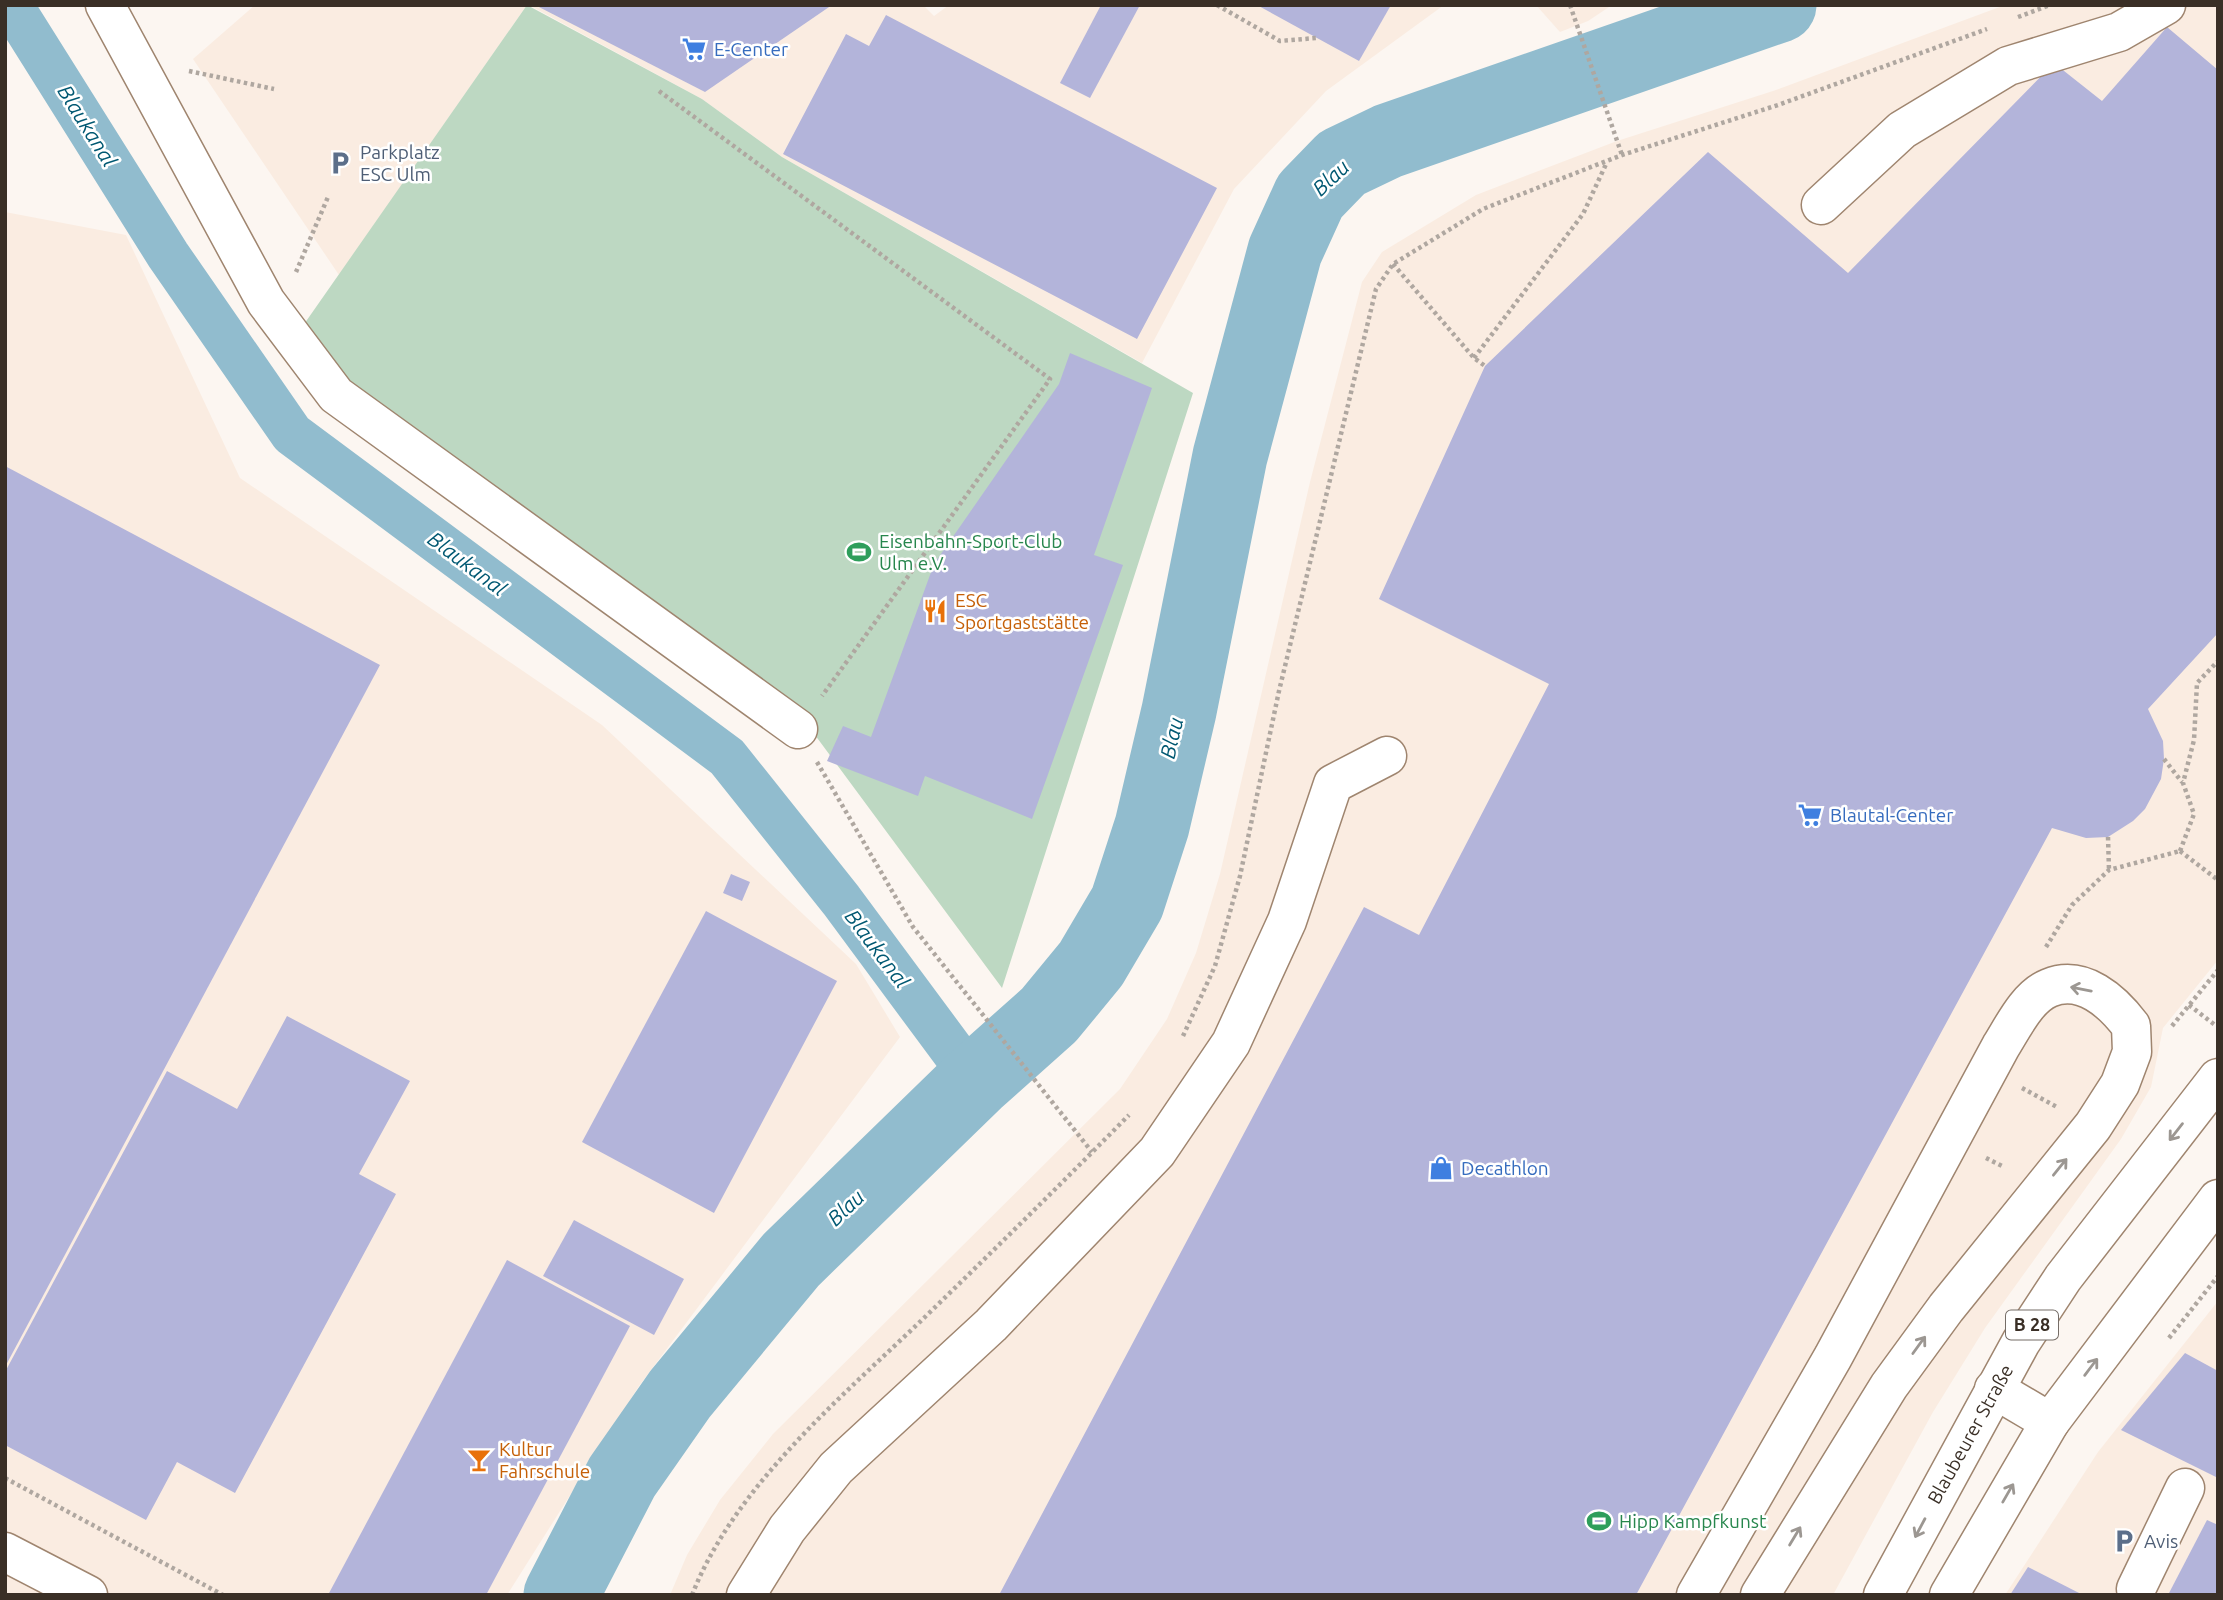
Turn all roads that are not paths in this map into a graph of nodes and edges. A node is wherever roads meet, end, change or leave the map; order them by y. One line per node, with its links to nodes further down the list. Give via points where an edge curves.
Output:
1 (105, 5): 4 (main road, via 266,302 336,395)
2 (2166, 5): 3 (main road, via 2119,32 2008,66 1902,130)
3 (1821, 205)
4 (798, 729)
5 (1387, 756): 15 (main road, via 1333,784 1287,921 1231,1043 1157,1152 991,1325 836,1468 787,1530)
6 (2218, 1079): 8 (main road, Blaubeurer Straße / B 28, one-way to 8, via 2063,1278)
7 (2218, 1199): 9 (main road, one-way to 7)
8 (1994, 1389): 9 (main road); 12 (main road, Blaubeurer Straße / B 28, one-way to 12)
9 (2050, 1422): 18 (main road, one-way to 9)
10 (2185, 1488): 13 (main road)
11 (5, 1552): 14 (main road)
12 (1890, 1589)
13 (2136, 1589)
14 (88, 1595)
15 (746, 1595)
16 (1696, 1595): 17 (main road, one-way to 16, via 1889,1386 2093,1126 2119,1084 2132,1052 2131,1026 2103,995 2083,988 2049,988 2027,1007 2001,1046 1833,1356)
17 (1760, 1595)
18 (1949, 1595)

